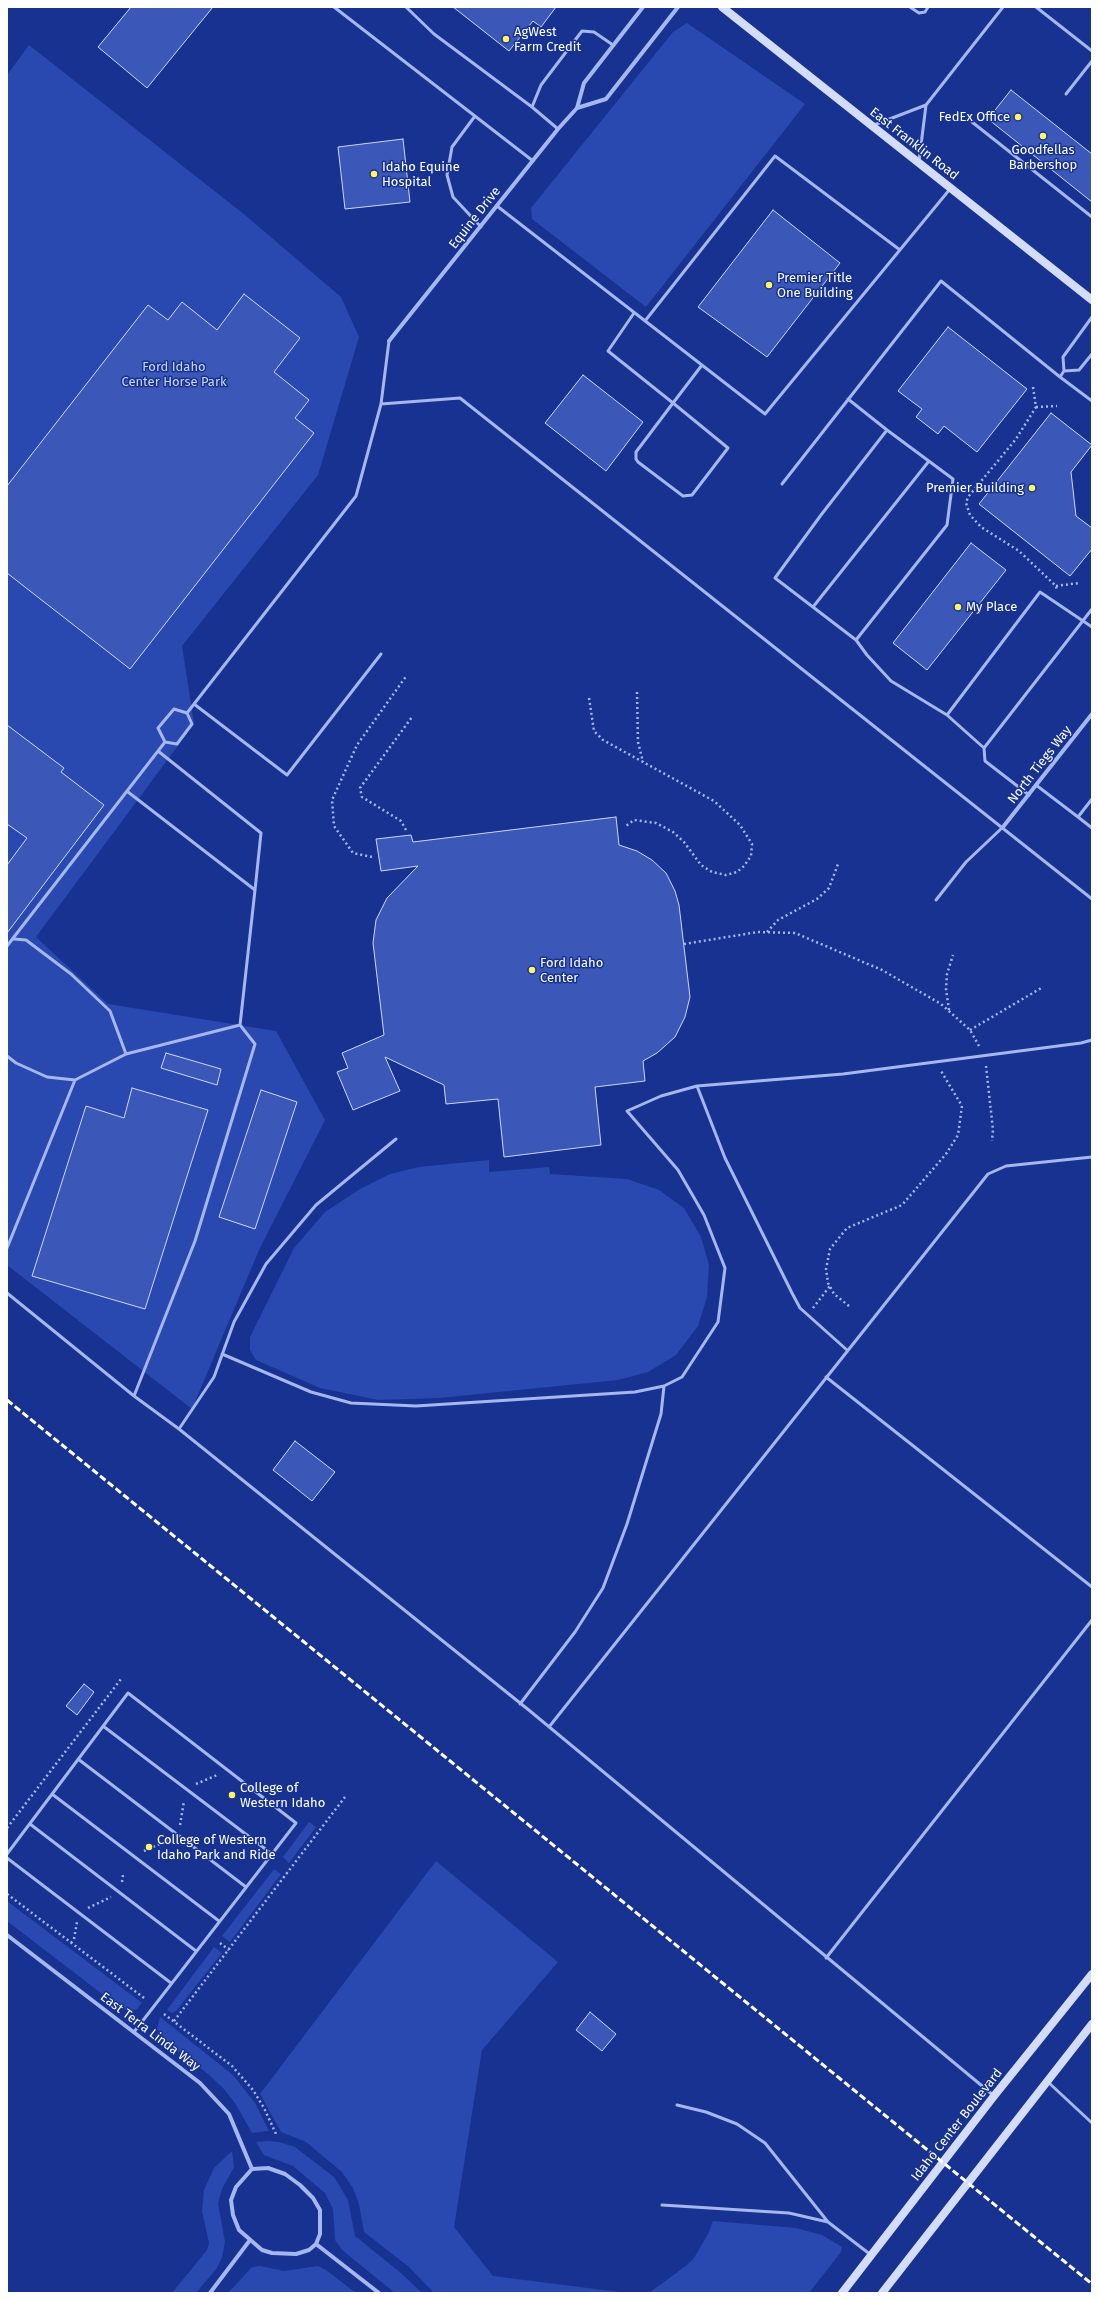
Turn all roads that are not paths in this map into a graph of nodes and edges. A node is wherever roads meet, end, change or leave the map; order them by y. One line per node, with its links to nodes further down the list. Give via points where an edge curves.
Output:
1 (334, 7): 17 (lane)
2 (406, 7): 15 (lane, via 434,34)
3 (643, 7): 10 (street, Equine Drive)
4 (678, 7): 16 (street, via 606,99)
5 (722, 7): 19 (main road, East Franklin Road)
6 (910, 7): 7 (lane, via 919,13 925,12)
7 (928, 7)
8 (1003, 7): 14 (lane)
9 (1036, 7): 11 (lane)
10 (613, 45): 15 (lane, via 594,32 582,31 541,85); 16 (street, Equine Drive, via 584,83)
11 (1092, 51)
12 (1092, 61): 13 (lane)
13 (1066, 94)
14 (926, 105): 19 (lane); 22 (lane)
15 (532, 107): 20 (lane)
16 (577, 108): 20 (street, Equine Drive)
17 (475, 116): 21 (lane); 26 (lane, via 452,147 447,175 453,197)
18 (972, 122): 25 (lane)
19 (872, 126): 22 (main road, East Franklin Road)
20 (558, 129): 21 (street, Equine Drive)
21 (533, 160): 24 (street, Equine Drive)
22 (919, 164): 23 (main road, East Franklin Road)
23 (951, 188): 27 (lane); 28 (main road, East Franklin Road)
24 (497, 206): 26 (street, Equine Drive); 29 (lane)
25 (1092, 217)
26 (481, 227): 32 (street, Equine Drive)
27 (900, 250): 31 (lane, via 776,156); 34 (lane, via 765,414)
28 (1092, 300)
29 (634, 313): 31 (lane); 40 (lane, via 608,351)
30 (1092, 317): 35 (lane, via 1063,357)
31 (645, 321): 34 (lane)
32 (389, 341): 39 (lane)
33 (1092, 354): 35 (lane, via 1079,370)
34 (702, 365): 40 (lane)
35 (1064, 371): 36 (lane)
36 (1060, 377): 37 (lane, via 941,280); 38 (lane)
37 (848, 399): 41 (lane); 43 (lane)
38 (1092, 402)
39 (381, 404): 50 (lane, via 356,496); 62 (lane, via 460,398)
40 (673, 404): 40 (lane, via 636,452 636,456 638,462 678,494 688,496 692,495 728,448)
41 (887, 430): 42 (lane); 44 (lane, via 775,578)
42 (929, 461): 44 (lane); 48 (lane, via 953,479 947,525)
43 (782, 484)
44 (813, 607): 48 (lane)
45 (1092, 609): 46 (lane)
46 (1083, 620): 47 (lane); 53 (lane, via 1040,592); 55 (lane)
47 (1092, 627)
48 (856, 640): 53 (lane, via 866,655 891,681)
49 (381, 654): 50 (lane, via 287,775)
50 (194, 704): 51 (lane)
51 (187, 713): 54 (lane, via 192,724 181,739 177,744); 54 (lane, via 174,709 158,728)
52 (1092, 714): 57 (street, North Tiegs Way)
53 (947, 715): 55 (lane)
54 (165, 742): 56 (lane)
55 (984, 748): 59 (lane, via 985,761)
56 (158, 752): 58 (lane); 64 (lane, via 261,833)
57 (1036, 786): 59 (street, North Tiegs Way); 61 (lane)
58 (128, 792): 64 (lane); 67 (lane)
59 (1029, 795): 62 (street, North Tiegs Way)
60 (1092, 799): 61 (lane)
61 (1078, 817): 63 (lane)
62 (1004, 827): 65 (lane); 66 (lane, via 966,862)
63 (1092, 828)
64 (255, 890): 69 (lane)
65 (1092, 899)
66 (936, 900)
67 (14, 939): 68 (lane); 71 (lane, via 26,940 71,974 110,1011)
68 (7, 946)
69 (240, 1024): 71 (lane); 83 (lane, via 255,1044 195,1241)
70 (1092, 1040): 74 (lane, via 843,1074)
71 (126, 1054): 73 (lane)
72 (7, 1056): 73 (lane, via 16,1063 47,1077)
73 (75, 1080): 77 (lane)
74 (697, 1086): 79 (lane, via 725,1158 800,1308); 82 (lane, via 661,1096 627,1111 678,1170 704,1215 726,1268 718,1322 682,1377)
75 (396, 1139): 80 (lane, via 316,1205 266,1264 234,1322)
76 (1092, 1157): 79 (lane, via 1006,1166 988,1174)
77 (7, 1248)
78 (7, 1293): 83 (lane)
79 (847, 1350): 81 (lane)
80 (222, 1354): 82 (lane, via 311,1392 351,1403 416,1406 636,1392); 84 (lane, via 214,1377)
81 (826, 1377): 85 (lane); 89 (lane)
82 (664, 1386): 87 (lane, via 661,1414 628,1524 603,1588 575,1632)
83 (134, 1396): 84 (lane)
84 (179, 1429): 87 (lane)
85 (1092, 1587)
86 (1092, 1620): 100 (lane)
87 (520, 1704): 89 (lane)
88 (103, 1726): 90 (lane); 94 (lane); 94 (lane, via 128,1693 296,1823)
89 (549, 1727): 100 (lane)
90 (78, 1759): 91 (lane); 96 (lane)
91 (52, 1794): 92 (lane); 97 (lane)
92 (30, 1824): 93 (lane); 99 (lane)
93 (7, 1854)
94 (272, 1854): 96 (lane)
95 (7, 1858): 102 (lane)
96 (246, 1887): 97 (lane)
97 (219, 1921): 99 (lane)
98 (7, 1935): 104 (street, East Terra Linda Way)
99 (196, 1951): 102 (lane)
100 (826, 1958): 106 (lane)
101 (1092, 1974): 106 (main road, Idaho Center Boulevard)
102 (171, 1983): 104 (lane)
103 (1092, 2024): 105 (main road)
104 (134, 2032): 109 (street, East Terra Linda Way, via 200,2083 229,2114)
105 (1047, 2081): 108 (lane); 118 (main road)
106 (994, 2096): 114 (main road, Idaho Center Boulevard)
107 (677, 2105): 111 (lane, via 706,2112 737,2124 765,2143)
108 (1092, 2123)
109 (252, 2169): 112 (street, via 236,2187 231,2200 239,2230); 113 (street, via 268,2168 285,2174 313,2198 320,2210 322,2222)
110 (662, 2205): 111 (lane, via 789,2213)
111 (828, 2222): 114 (lane)
112 (250, 2240): 113 (street, via 262,2250 280,2255 296,2254 309,2250); 115 (street)
113 (316, 2244): 116 (street)
114 (871, 2256): 117 (main road, Idaho Center Boulevard)
115 (210, 2293)
116 (379, 2293)
117 (842, 2293)
118 (882, 2293)

